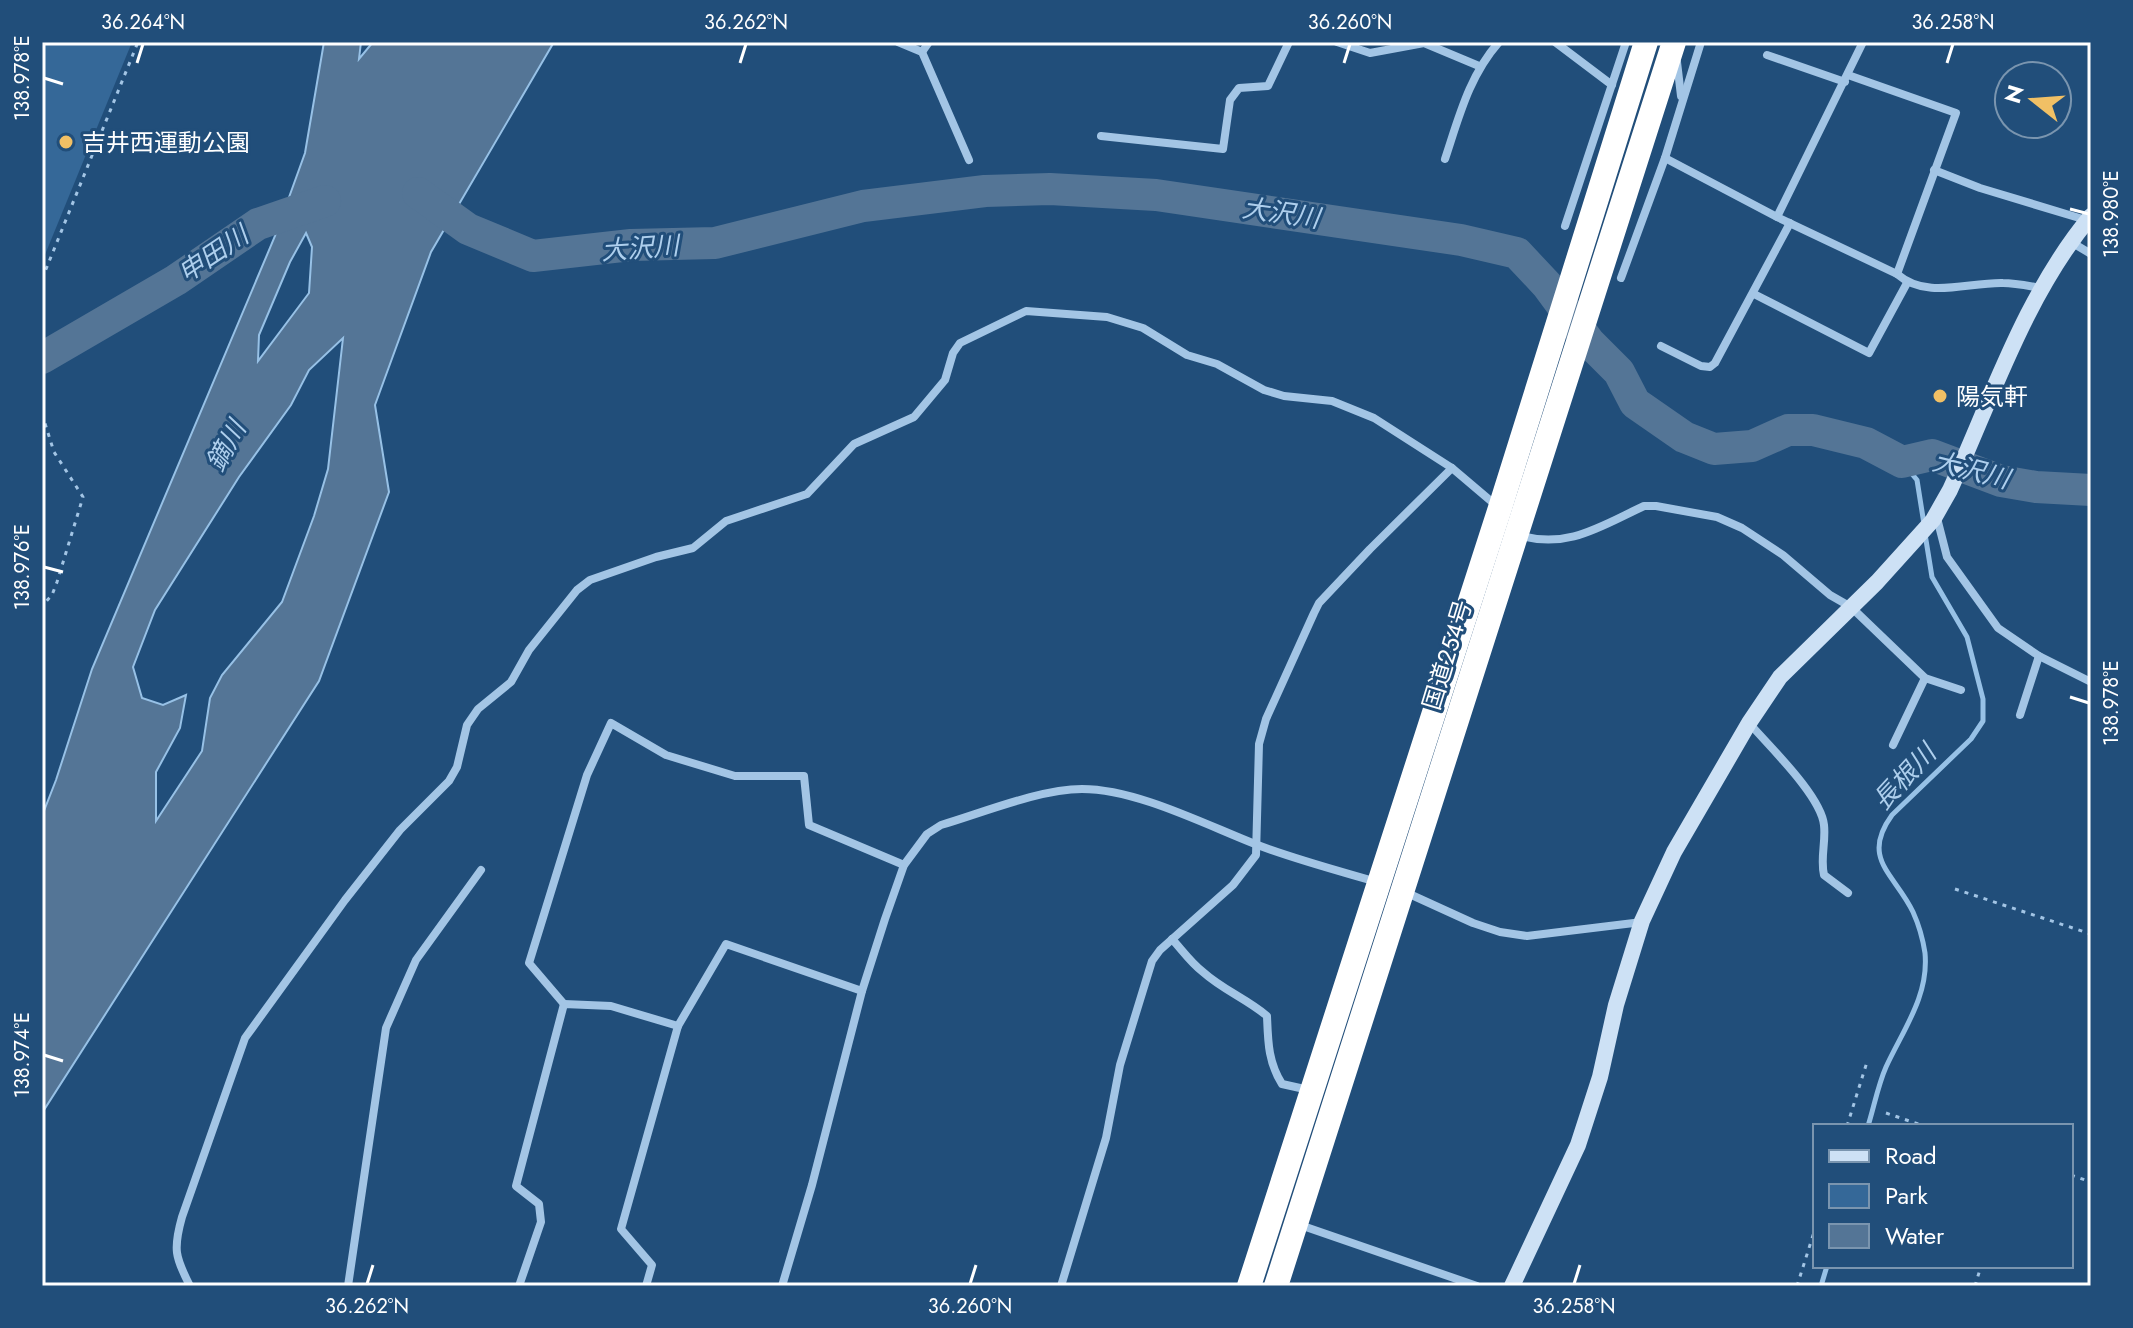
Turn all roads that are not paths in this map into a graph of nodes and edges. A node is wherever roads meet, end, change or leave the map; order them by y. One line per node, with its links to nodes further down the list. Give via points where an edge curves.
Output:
1 (898, 42): 13 (street)
2 (919, 42): 13 (street)
3 (929, 42): 13 (street)
4 (1289, 42): 19 (street, via 1268,86 1239,88 1230,100 1223,149)
5 (1337, 42): 15 (street, via 1370,53 1424,43)
6 (1499, 42): 15 (street)
7 (1555, 42): 17 (street)
8 (1626, 42): 17 (street)
9 (1646, 42): 37 (highway, 国道254号)
10 (1674, 42): 18 (street); 31 (highway, 国道254号)
11 (1701, 42): 18 (street)
12 (1863, 42): 16 (street)
13 (922, 52): 22 (street)
14 (1767, 55): 16 (street)
15 (1479, 66): 21 (street)
16 (1846, 78): 23 (street, via 1956,113); 24 (street)
17 (1612, 85): 27 (street)
18 (1682, 101): 20 (street)
19 (1101, 136)
20 (1665, 158): 24 (street); 31 (street)
21 (1445, 159)
22 (969, 160)
23 (1934, 170): 25 (street); 30 (street)
24 (1777, 217): 26 (street)
25 (2089, 218): 28 (street)
26 (1790, 223): 30 (street); 34 (street)
27 (1565, 226)
28 (2070, 242): 29 (street); 33 (street)
29 (2091, 254)
30 (1897, 274): 32 (street)
31 (1611, 275): 39 (highway, 国道254号, via 1565,386)
32 (1907, 283): 33 (street, via 1925,289 2003,283); 34 (street, via 1869,353)
33 (2042, 288): 38 (street)
34 (1754, 294): 35 (street, via 1710,367)
35 (1661, 346)
36 (1452, 468): 37 (street); 48 (street, via 1319,603 1259,744); 61 (street, via 1374,418 1332,401 1264,390 1143,328 1107,317 1026,311 960,343 945,380 914,417 854,444 807,494 726,521 693,548 590,580 529,650 511,682 478,709 467,725 449,781 400,830 245,1038 175,1244)
37 (1500, 508): 51 (highway, 国道254号)
38 (1935, 517): 40 (street); 41 (street, via 1947,557 1998,628)
39 (1514, 534): 40 (street, via 1568,540 1644,506 1717,517 1783,555); 52 (highway, 国道254号)
40 (1851, 607): 42 (street); 46 (street, via 1780,677)
41 (2039, 656): 43 (street); 45 (street)
42 (1925, 678): 44 (street); 47 (street)
43 (2091, 682)
44 (1961, 690)
45 (2020, 715)
46 (1749, 723): 53 (street, via 1822,813 1824,875); 54 (street, via 1674,852)
47 (1893, 745)
48 (1258, 845): 49 (street, via 1186,814 1080,789 941,825 927,834); 51 (street); 55 (street, via 1233,885)
49 (904, 865): 56 (street); 57 (street, via 809,825 804,776 735,776 666,755 611,723 587,775 529,963)
50 (481, 870): 62 (street, via 416,960 386,1028)
51 (1379, 883): 52 (street); 59 (highway, 国道254号)
52 (1403, 891): 54 (street, via 1473,923 1527,936); 60 (highway, 国道254号)
53 (1848, 893)
54 (1642, 921): 70 (street, via 1578,1145)
55 (1172, 939): 59 (street, via 1202,972 1267,1016 1268,1051 1282,1084); 66 (street, via 1152,961 1143,985 1106,1138)
56 (862, 991): 58 (street, via 726,944); 65 (street)
57 (564, 1004): 58 (street, via 611,1006); 63 (street, via 516,1186 539,1204 541,1222)
58 (678, 1026): 64 (street, via 621,1229 652,1265)
59 (1312, 1090): 67 (highway, 国道254号)
60 (1296, 1223): 68 (highway, 国道254号); 69 (street)
61 (190, 1286)
62 (348, 1286)
63 (519, 1286)
64 (646, 1286)
65 (782, 1286)
66 (1061, 1286)
67 (1249, 1286)
68 (1276, 1286)
69 (1477, 1286)
70 (1512, 1286)

